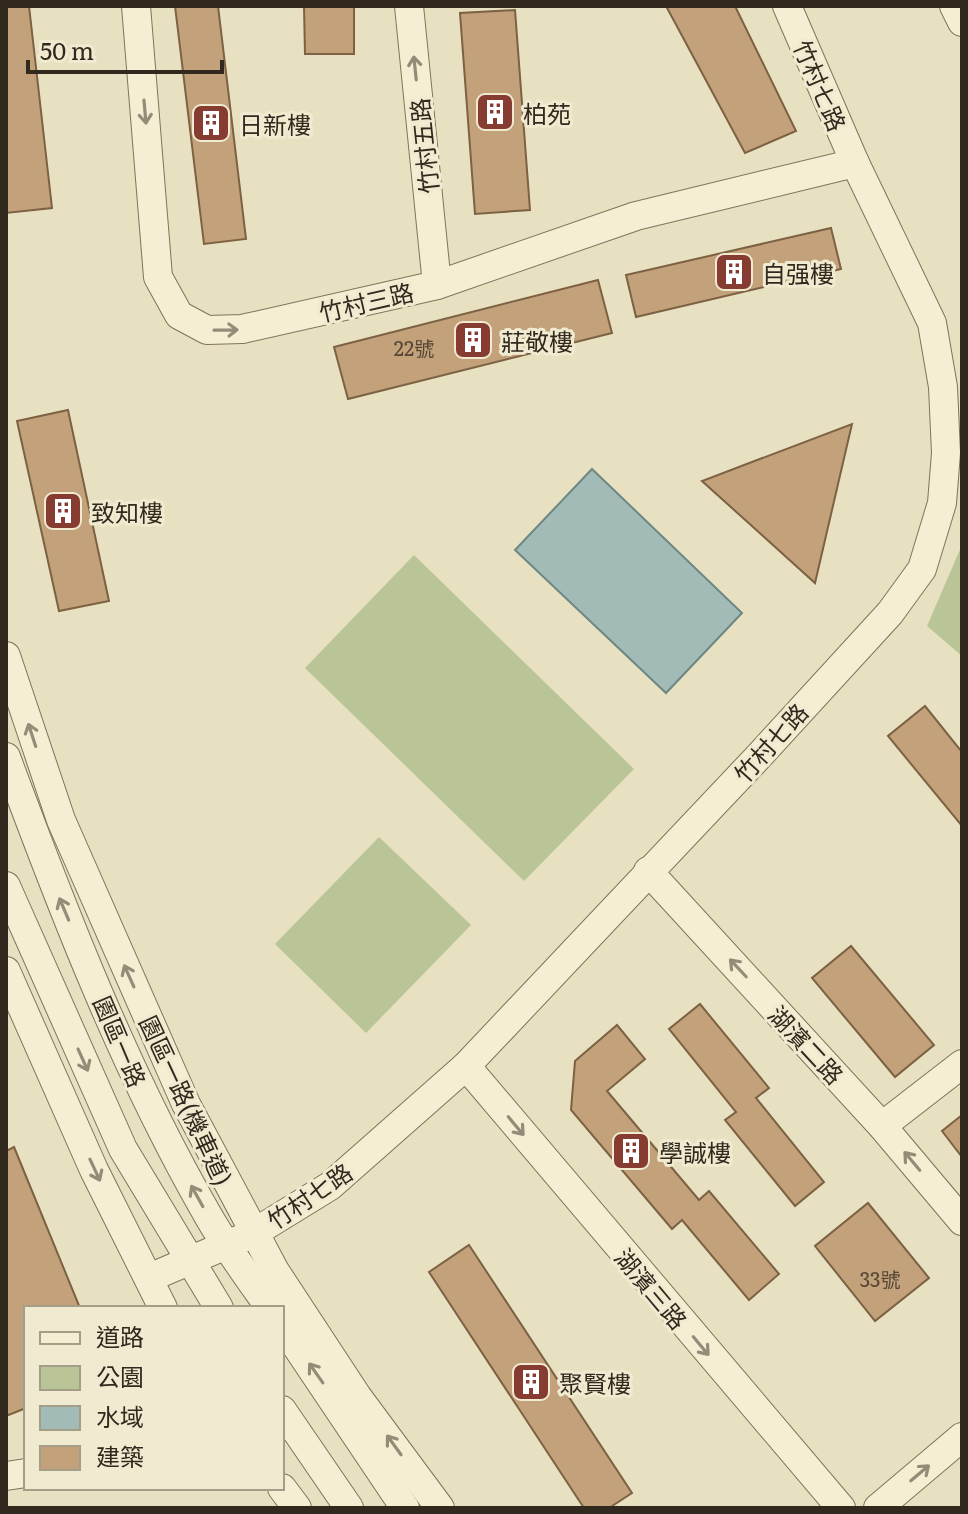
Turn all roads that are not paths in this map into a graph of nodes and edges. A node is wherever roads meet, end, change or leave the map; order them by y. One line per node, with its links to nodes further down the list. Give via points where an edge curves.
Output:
1 (136, 6): 7 (street, 竹村三路, one-way to 7, via 158,277 179,315 207,330 242,329)
2 (409, 6): 7 (street, 竹村五路, one-way to 2)
3 (787, 6): 6 (street, 竹村七路)
4 (954, 6): 5 (street)
5 (962, 22)
6 (855, 163): 7 (street, 竹村三路, via 636,216); 10 (street, 竹村七路, via 932,323 943,387 946,453 934,537 922,569 890,613)
7 (437, 285)
8 (6, 656): 17 (street, 園區一路(機車道), one-way to 8, via 186,1104 61,820)
9 (6, 757): 18 (street, 園區一路, one-way to 9, via 157,1123 50,876)
10 (648, 871): 14 (street, 竹村七路); 15 (street, 湖濱二路, one-way to 10)
11 (6, 886): 19 (street, 園區一路, one-way to 19, via 123,1149)
12 (6, 971): 20 (street, one-way to 20, via 94,1170)
13 (962, 1064): 15 (street)
14 (466, 1066): 17 (street, 竹村七路, via 330,1186); 32 (street, 湖濱三路, one-way to 32)
15 (882, 1126): 16 (street, 湖濱二路, one-way to 15)
16 (962, 1221)
17 (252, 1234): 18 (street, 竹村七路); 31 (street, 園區一路(機車道), one-way to 17, via 357,1396)
18 (226, 1244): 19 (street, 竹村七路); 23 (street, 園區一路)
19 (190, 1261): 20 (street, 竹村七路); 22 (street, 園區一路)
20 (149, 1278): 21 (street)
21 (162, 1306)
22 (218, 1306)
23 (269, 1306)
24 (284, 1328): 30 (street, one-way to 24)
25 (286, 1422): 29 (street)
26 (962, 1437): 33 (street, one-way to 26)
27 (284, 1490): 28 (street)
28 (297, 1508)
29 (349, 1508)
30 (405, 1508)
31 (440, 1508)
32 (841, 1508)
33 (878, 1508)

